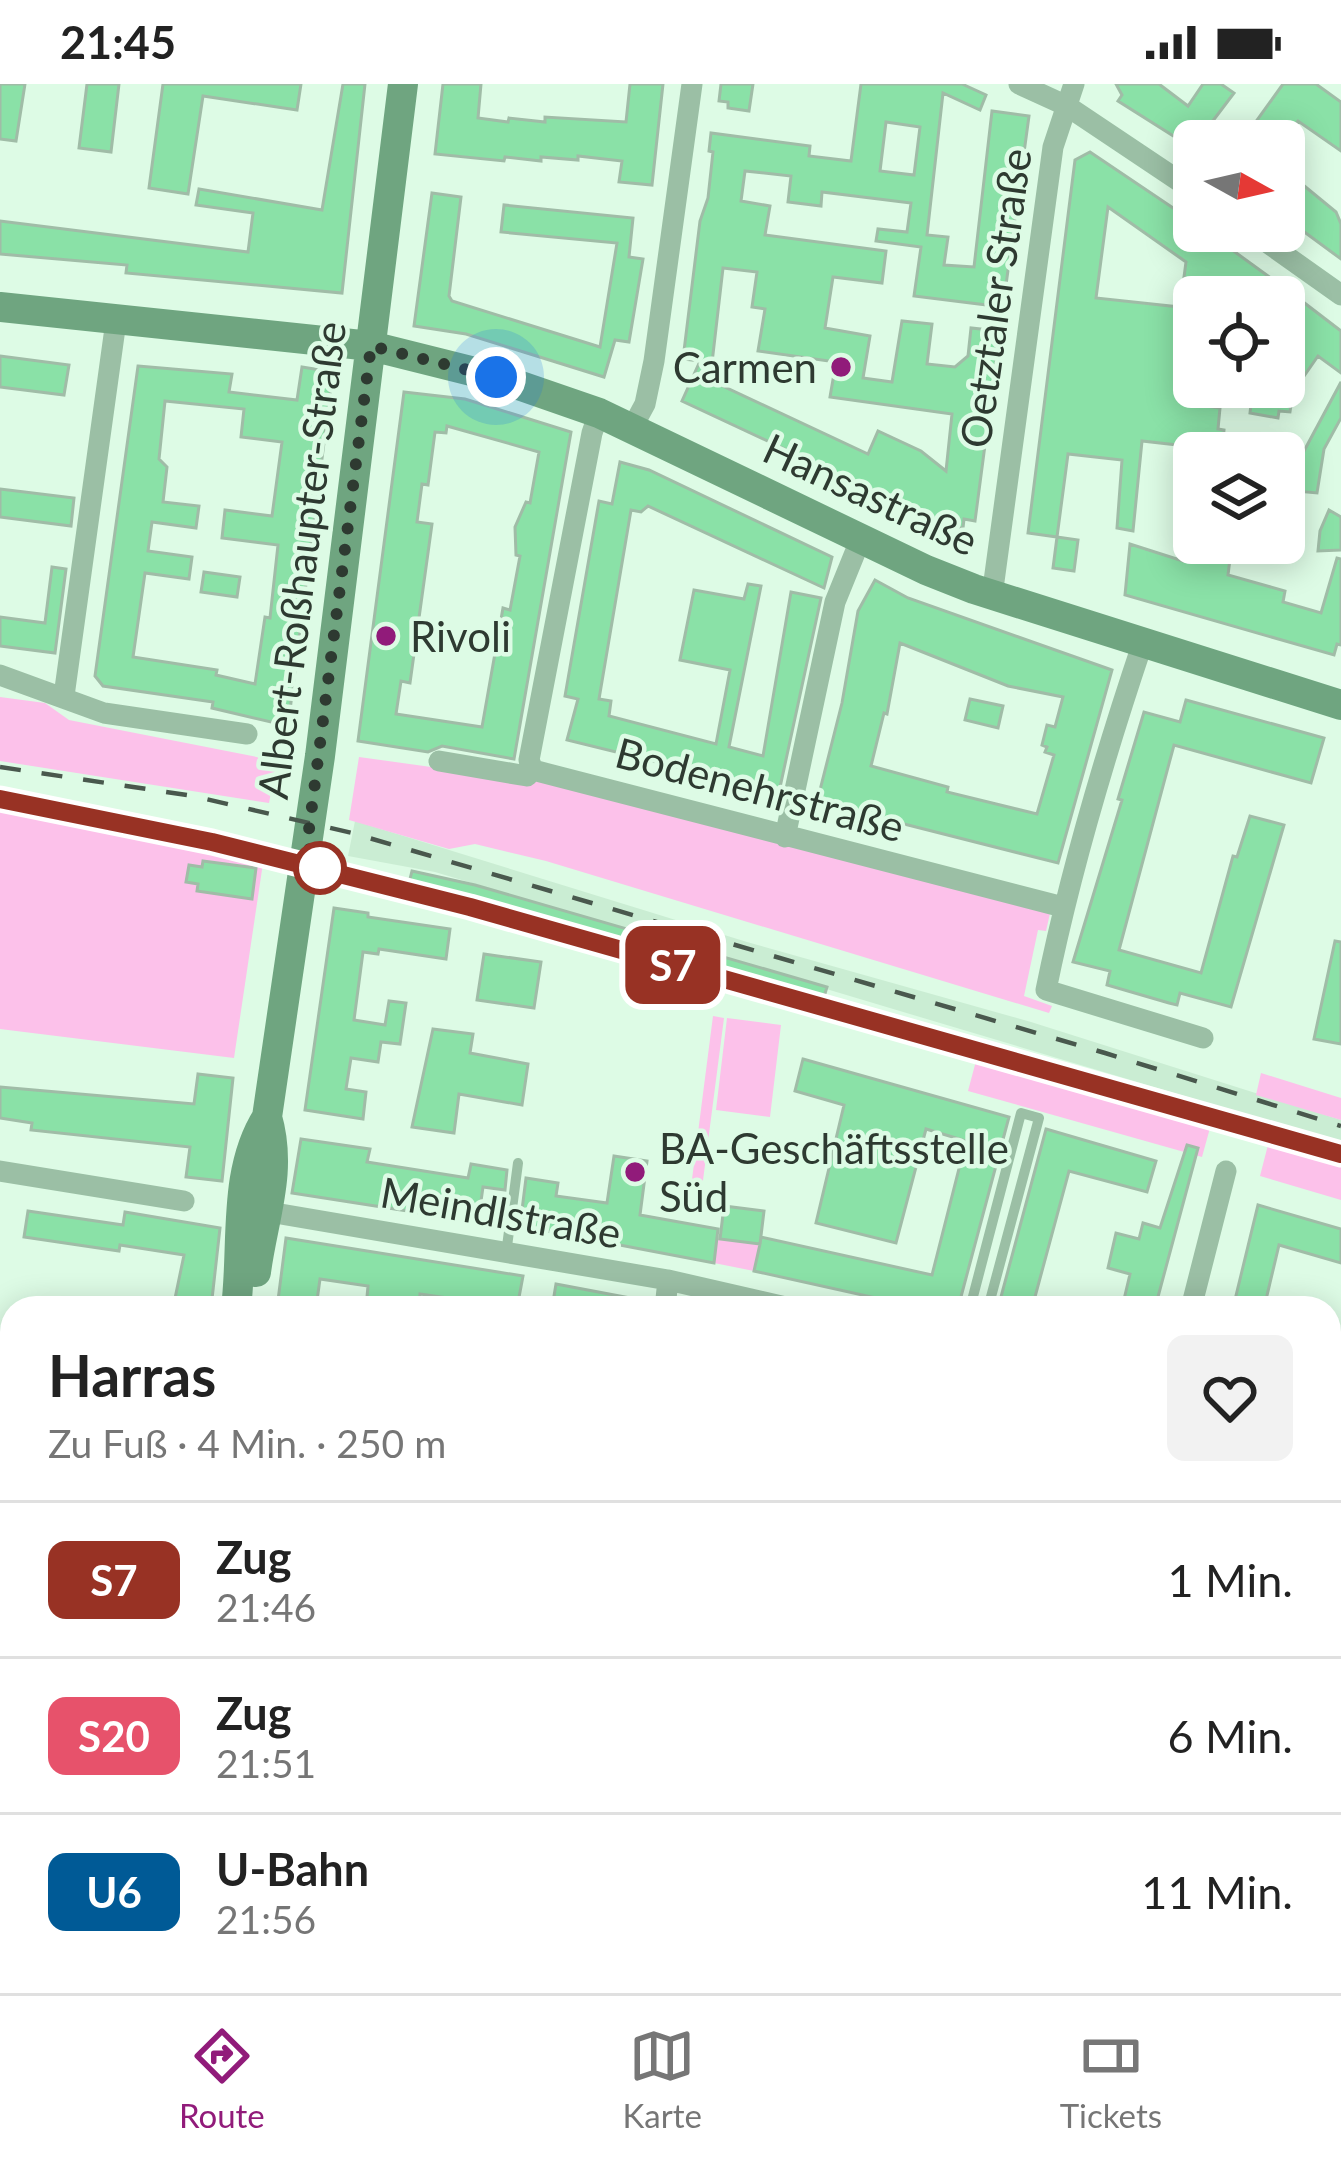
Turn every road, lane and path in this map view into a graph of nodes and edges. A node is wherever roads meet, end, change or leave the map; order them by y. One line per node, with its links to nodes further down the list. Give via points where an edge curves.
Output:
1 (404, 84): 10 (main road, Albert-Roßhaupter-Straße)
2 (692, 84): 12 (street, via 652,375)
3 (1019, 84): 4 (street)
4 (1070, 95): 5 (street); 14 (street, Oetztaler Straße, via 1054,147)
5 (1173, 175)
6 (1281, 252): 7 (street)
7 (1341, 295)
8 (0, 307): 9 (main road, Hansastraße)
9 (116, 320): 10 (main road, Hansastraße); 17 (street)
10 (371, 346): 11 (main road, Hansastraße); 25 (main road, Albert-Roßhaupter-Straße)
11 (599, 412): 12 (main road, Hansastraße); 21 (street)
12 (632, 428): 13 (main road, Hansastraße)
13 (861, 538): 14 (main road, Hansastraße); 22 (street, via 835,602)
14 (992, 596): 15 (main road, Hansastraße)
15 (1142, 644): 18 (main road, Hansastraße); 23 (street)
16 (0, 675): 17 (street)
17 (64, 696): 19 (street, via 104,713)
18 (1341, 705)
19 (247, 734)
20 (439, 761): 21 (street, Bodenehrstraße, via 527,776)
21 (532, 770): 22 (street, Bodenehrstraße)
22 (785, 837): 23 (street, Bodenehrstraße)
23 (1063, 907): 24 (street, via 1046,989)
24 (1203, 1038)
25 (267, 1117): 30 (main road, Albert-Roßhaupter-Straße, via 275,1165); 33 (main road, Albert-Roßhaupter-Straße, via 248,1162)
26 (518, 1162): 31 (lane)
27 (0, 1171): 29 (street)
28 (1226, 1171): 39 (street)
29 (184, 1201)
30 (269, 1212): 31 (street, Meindlstraße); 34 (main road, Albert-Roßhaupter-Straße)
31 (506, 1254): 32 (street, Meindlstraße)
32 (668, 1280): 35 (street); 36 (street, Meindlstraße)
33 (237, 1296)
34 (254, 1296)
35 (666, 1296)
36 (738, 1296)
37 (973, 1296): 38 (lane, via 1021,1113 1039,1118)
38 (991, 1296)
39 (1194, 1296)

